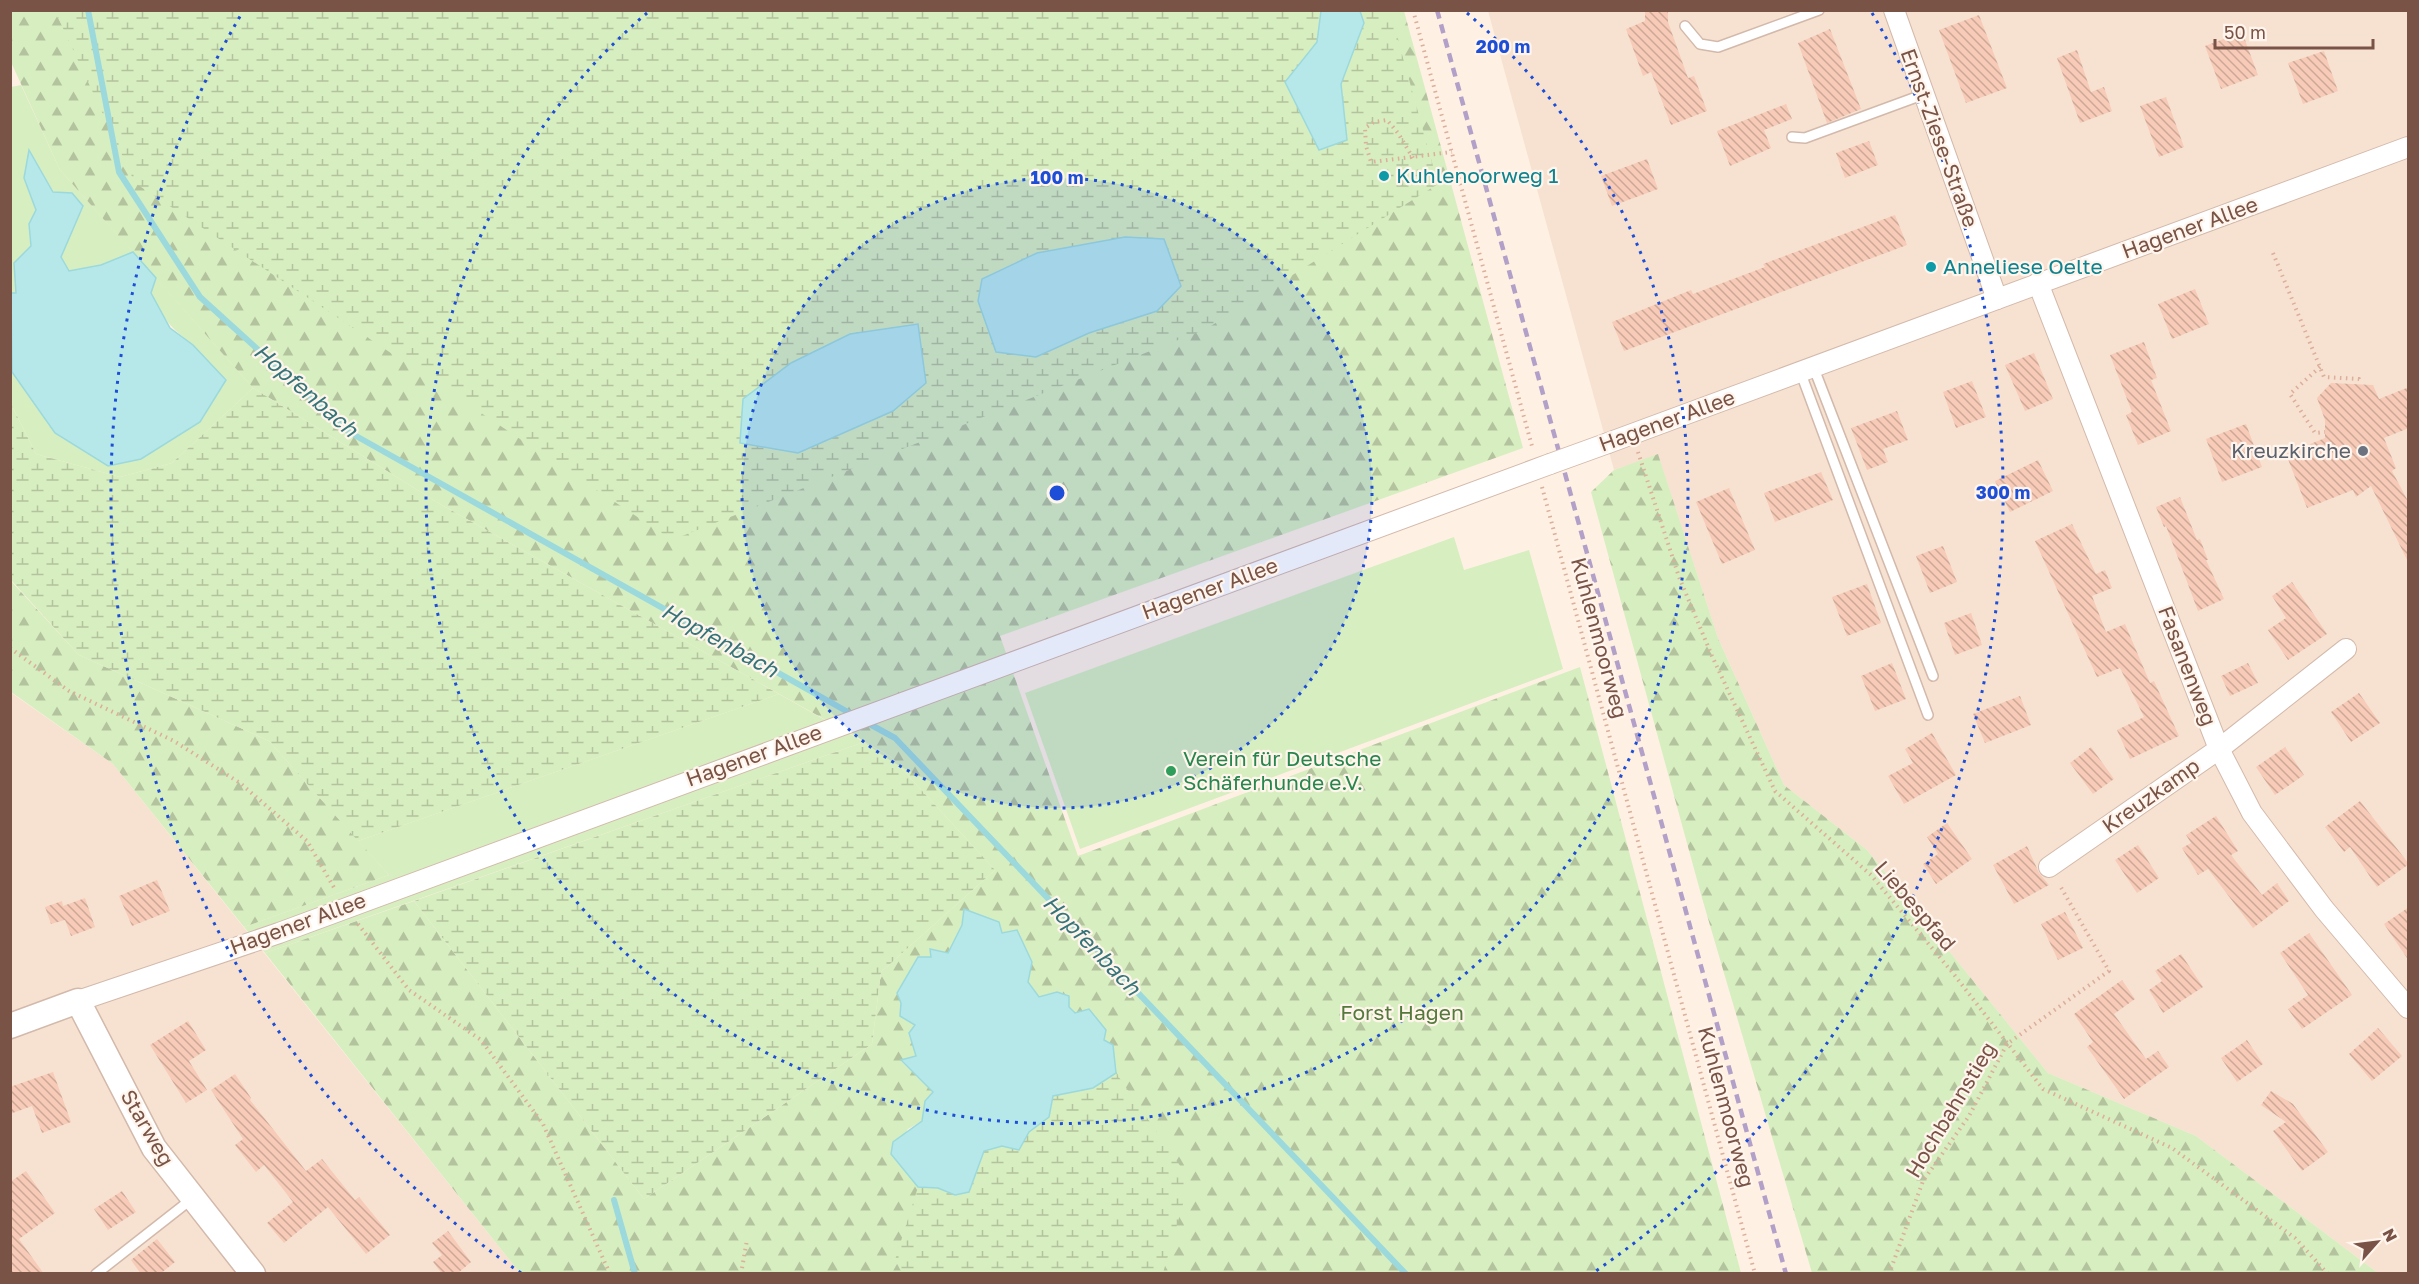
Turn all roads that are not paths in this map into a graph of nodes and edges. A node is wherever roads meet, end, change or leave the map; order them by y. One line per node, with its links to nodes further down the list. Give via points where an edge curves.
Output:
1 (1819, 10): 3 (lane, via 1718,48 1700,44)
2 (1894, 10): 4 (street, Ernst-Ziese-Straße)
3 (1685, 26)
4 (1922, 95): 5 (lane, via 1805,138); 8 (street, Ernst-Ziese-Straße)
5 (1792, 137)
6 (2409, 147): 7 (street, Hagener Allee)
7 (2038, 283): 8 (street, Hagener Allee); 13 (street, Fasanenweg)
8 (1997, 299): 9 (street, Hagener Allee)
9 (1807, 368): 11 (lane); 12 (lane); 15 (street, Hagener Allee, bridge, via 346,907)
10 (2346, 649): 13 (street, Kreuzkamp)
11 (1933, 676)
12 (1928, 715)
13 (2219, 749): 14 (street, Kreuzkamp); 16 (street, Fasanenweg, via 2252,813 2324,909)
14 (2049, 867)
15 (78, 1001): 17 (street, Hagener Allee); 18 (street, Starweg, via 154,1148)
16 (2409, 1008)
17 (10, 1026)
18 (193, 1198): 19 (lane); 20 (street, Starweg)
19 (96, 1274)
20 (253, 1274)

